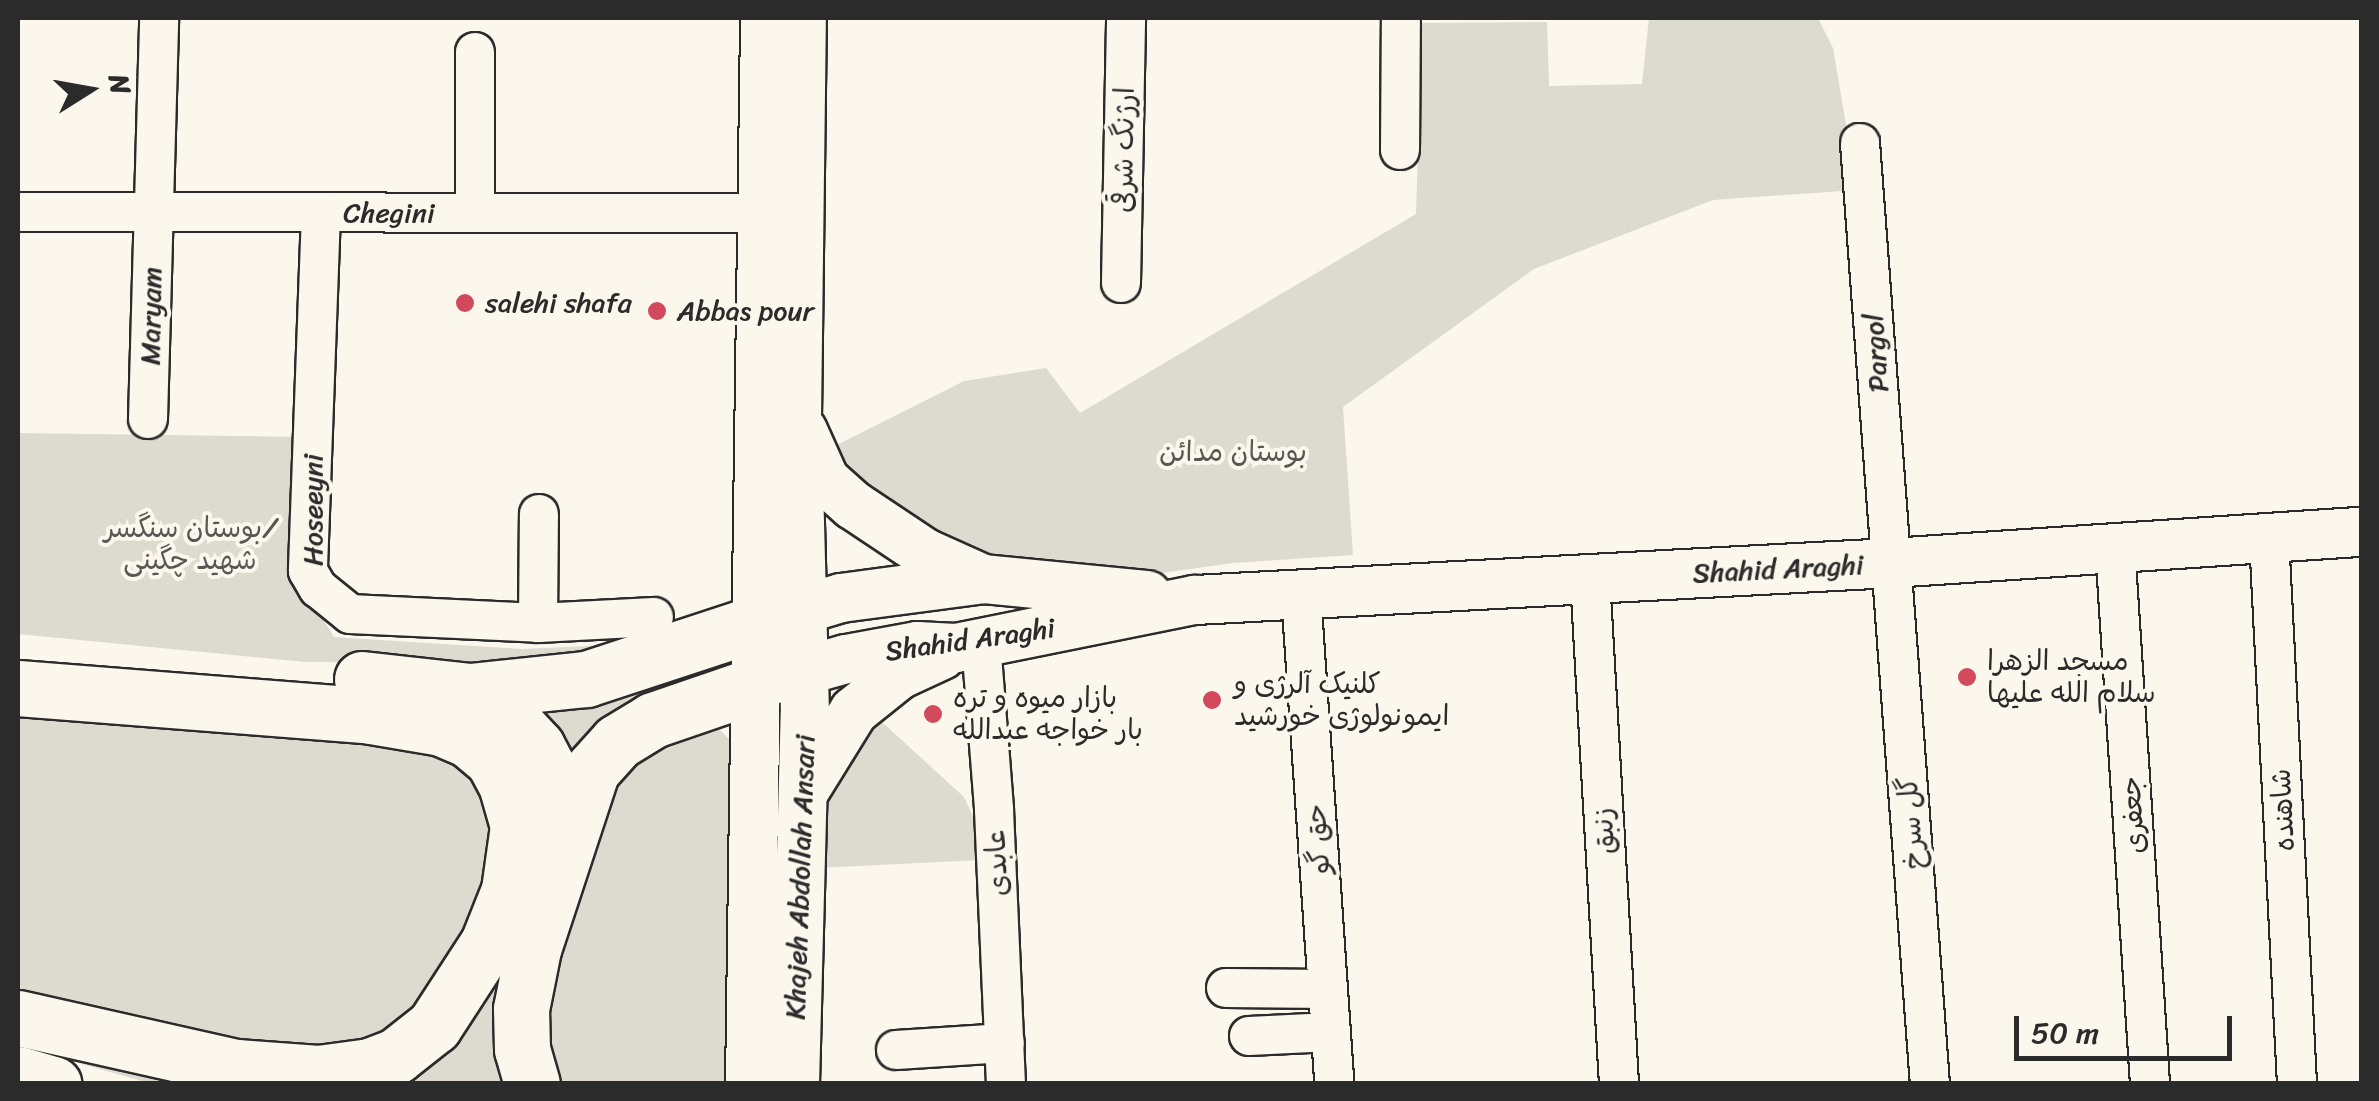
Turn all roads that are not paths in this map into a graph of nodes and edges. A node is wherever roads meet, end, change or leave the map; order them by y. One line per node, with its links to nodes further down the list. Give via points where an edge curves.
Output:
1 (159, 18): 10 (street, Maryam)
2 (765, 18): 13 (main road)
3 (802, 18): 15 (main road)
4 (1126, 18): 14 (street, ارژنگ شرقی)
5 (1401, 18): 8 (street)
6 (476, 52): 12 (street)
7 (1860, 143): 21 (street, Pargol)
8 (1400, 150)
9 (18, 212): 10 (street, Chegini)
10 (154, 212): 11 (street, Chegini); 16 (street, Maryam)
11 (321, 213): 12 (street, Chegini); 28 (street, Hoseeyni, via 308,571 332,604 350,614)
12 (475, 213): 13 (street, Chegini)
13 (761, 213): 27 (main road)
14 (1122, 283)
15 (797, 418): 23 (main road, via 825,480 853,505 925,554); 27 (main road)
16 (148, 420)
17 (539, 514): 28 (street)
18 (2362, 532): 19 (main road, Shahid Araghi)
19 (2269, 537): 20 (main road, Shahid Araghi); 53 (street, شاهنده)
20 (2116, 546): 21 (main road, Shahid Araghi); 52 (street, جعفری)
21 (1891, 563): 22 (main road, Shahid Araghi); 51 (street, گل سرخ)
22 (1590, 578): 24 (main road, Shahid Araghi); 50 (street, زنبق)
23 (983, 579): 25 (main road, Shahid Araghi); 27 (main road, Shahid Araghi, via 840,598)
24 (1302, 594): 25 (main road, Shahid Araghi); 37 (street, حق گو)
25 (1195, 600): 29 (main road, Shahid Araghi)
26 (654, 617): 28 (street, Hoseeyni)
27 (778, 617): 31 (main road); 33 (highway, via 586,679)
28 (538, 623)
29 (968, 645): 31 (main road, Shahid Araghi, via 917,646); 34 (main road, via 899,675 854,711); 41 (street, عابدی)
30 (18, 648): 33 (highway)
31 (781, 677): 34 (main road, Khajeh Abdollah Ansari); 35 (highway, via 653,720 604,753 585,784); 46 (main road, Khajeh Abdollah Ansari)
32 (18, 688): 38 (highway, via 370,716 441,728 493,760 518,826 509,890 488,944 434,1026 396,1056 370,1066 318,1073 236,1067)
33 (470, 691): 35 (highway, via 537,746 555,781)
34 (801, 797): 47 (main road, Khajeh Abdollah Ansari)
35 (561, 858): 45 (highway, via 522,1009 522,1048)
36 (1226, 988): 37 (street)
37 (1328, 988): 39 (street, حق گو)
38 (18, 1018)
39 (1331, 1032): 40 (street); 49 (street, حق گو)
40 (1250, 1036)
41 (1005, 1043): 42 (street); 48 (street, عابدی)
42 (896, 1050)
43 (18, 1074): 44 (highway)
44 (54, 1084)
45 (532, 1084)
46 (750, 1084)
47 (795, 1084)
48 (1006, 1084)
49 (1334, 1084)
50 (1619, 1084)
51 (1930, 1084)
52 (2150, 1084)
53 (2297, 1084)

